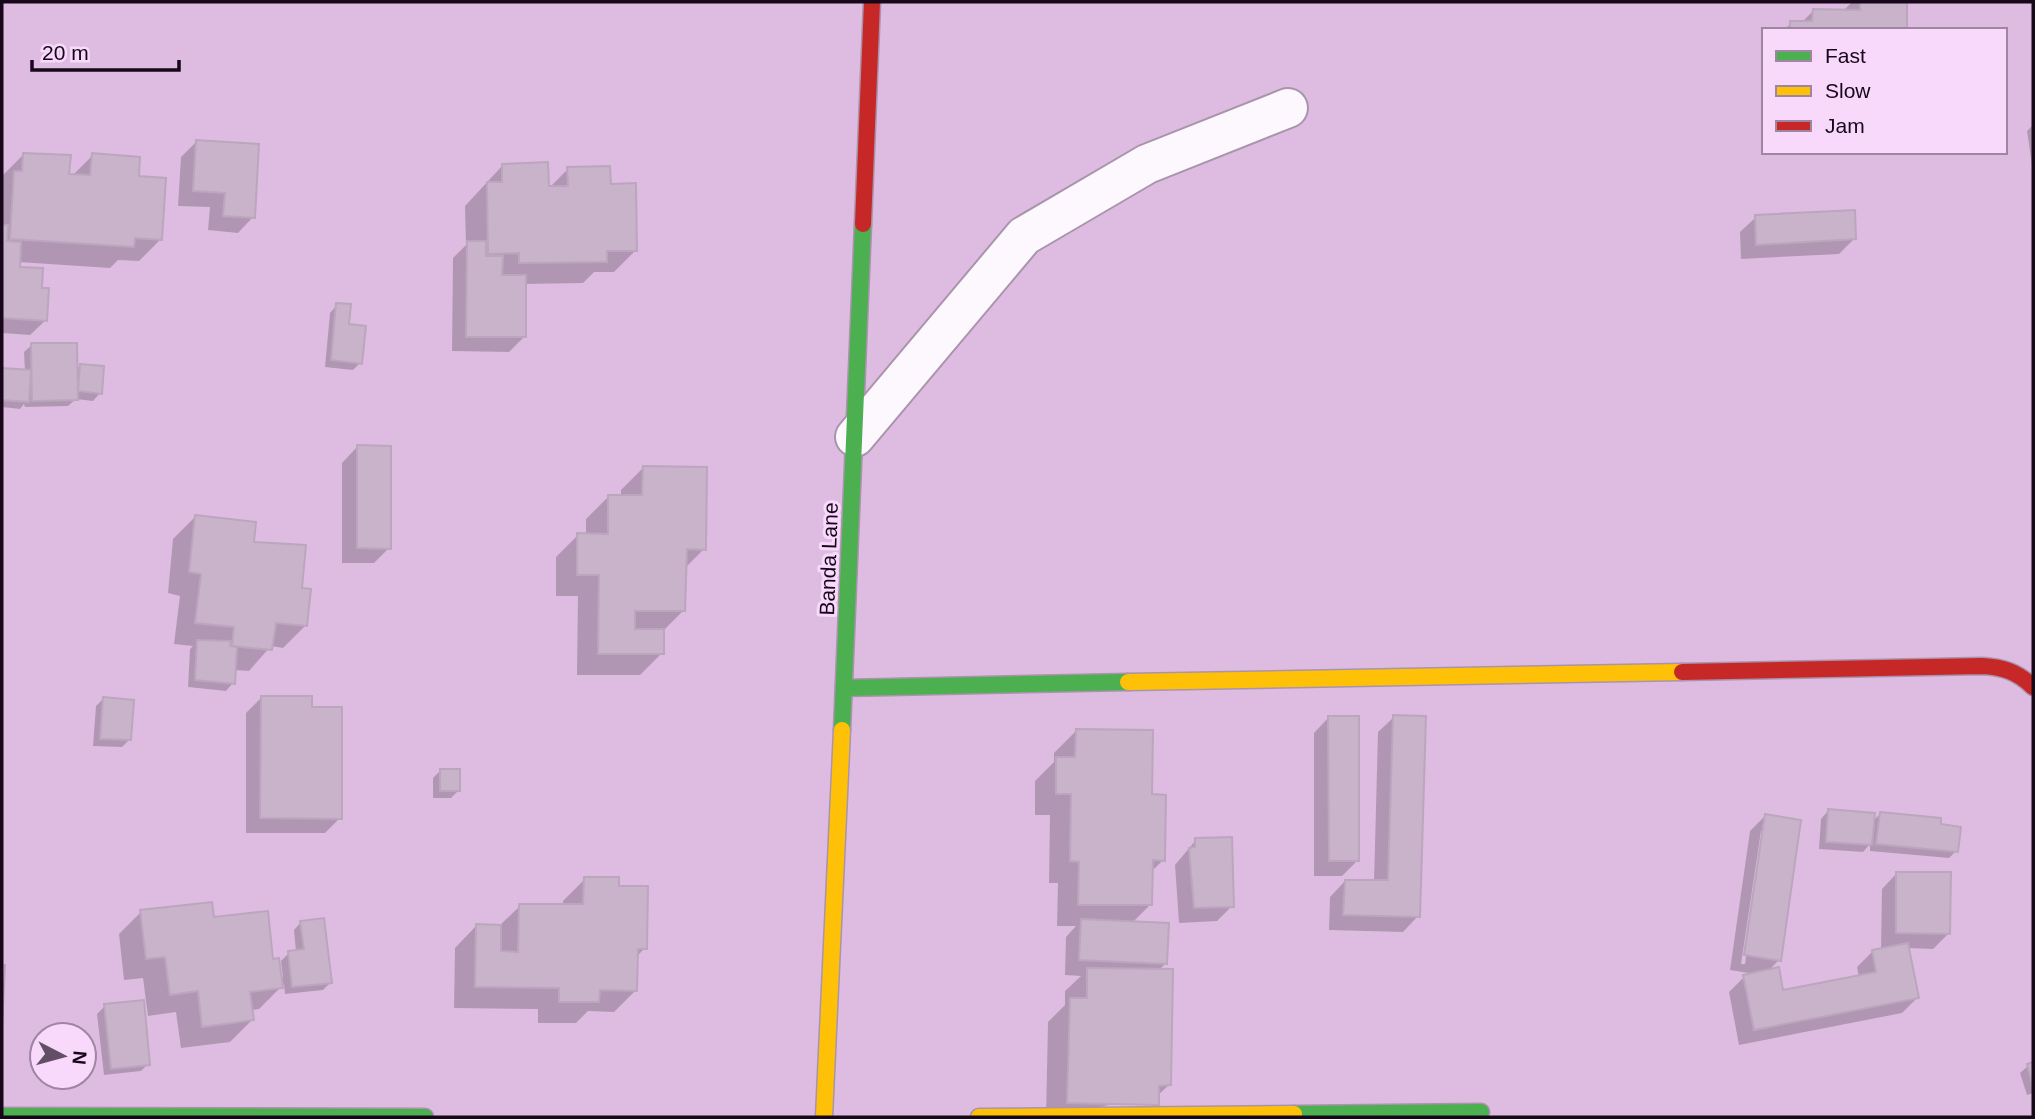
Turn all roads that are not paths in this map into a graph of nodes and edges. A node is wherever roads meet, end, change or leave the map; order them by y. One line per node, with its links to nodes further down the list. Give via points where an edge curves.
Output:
1 (873, 2): 3 (street, Banda Lane)
2 (1288, 108): 3 (street, via 1147,164 1024,236)
3 (855, 437): 5 (street, Banda Lane)
4 (2033, 687): 5 (street, via 2023,675 2005,668 1962,666)
5 (844, 688): 9 (street, Banda Lane)
6 (1481, 1112): 10 (street)
7 (2, 1116): 8 (street)
8 (425, 1117)
9 (824, 1117)
10 (979, 1117)

